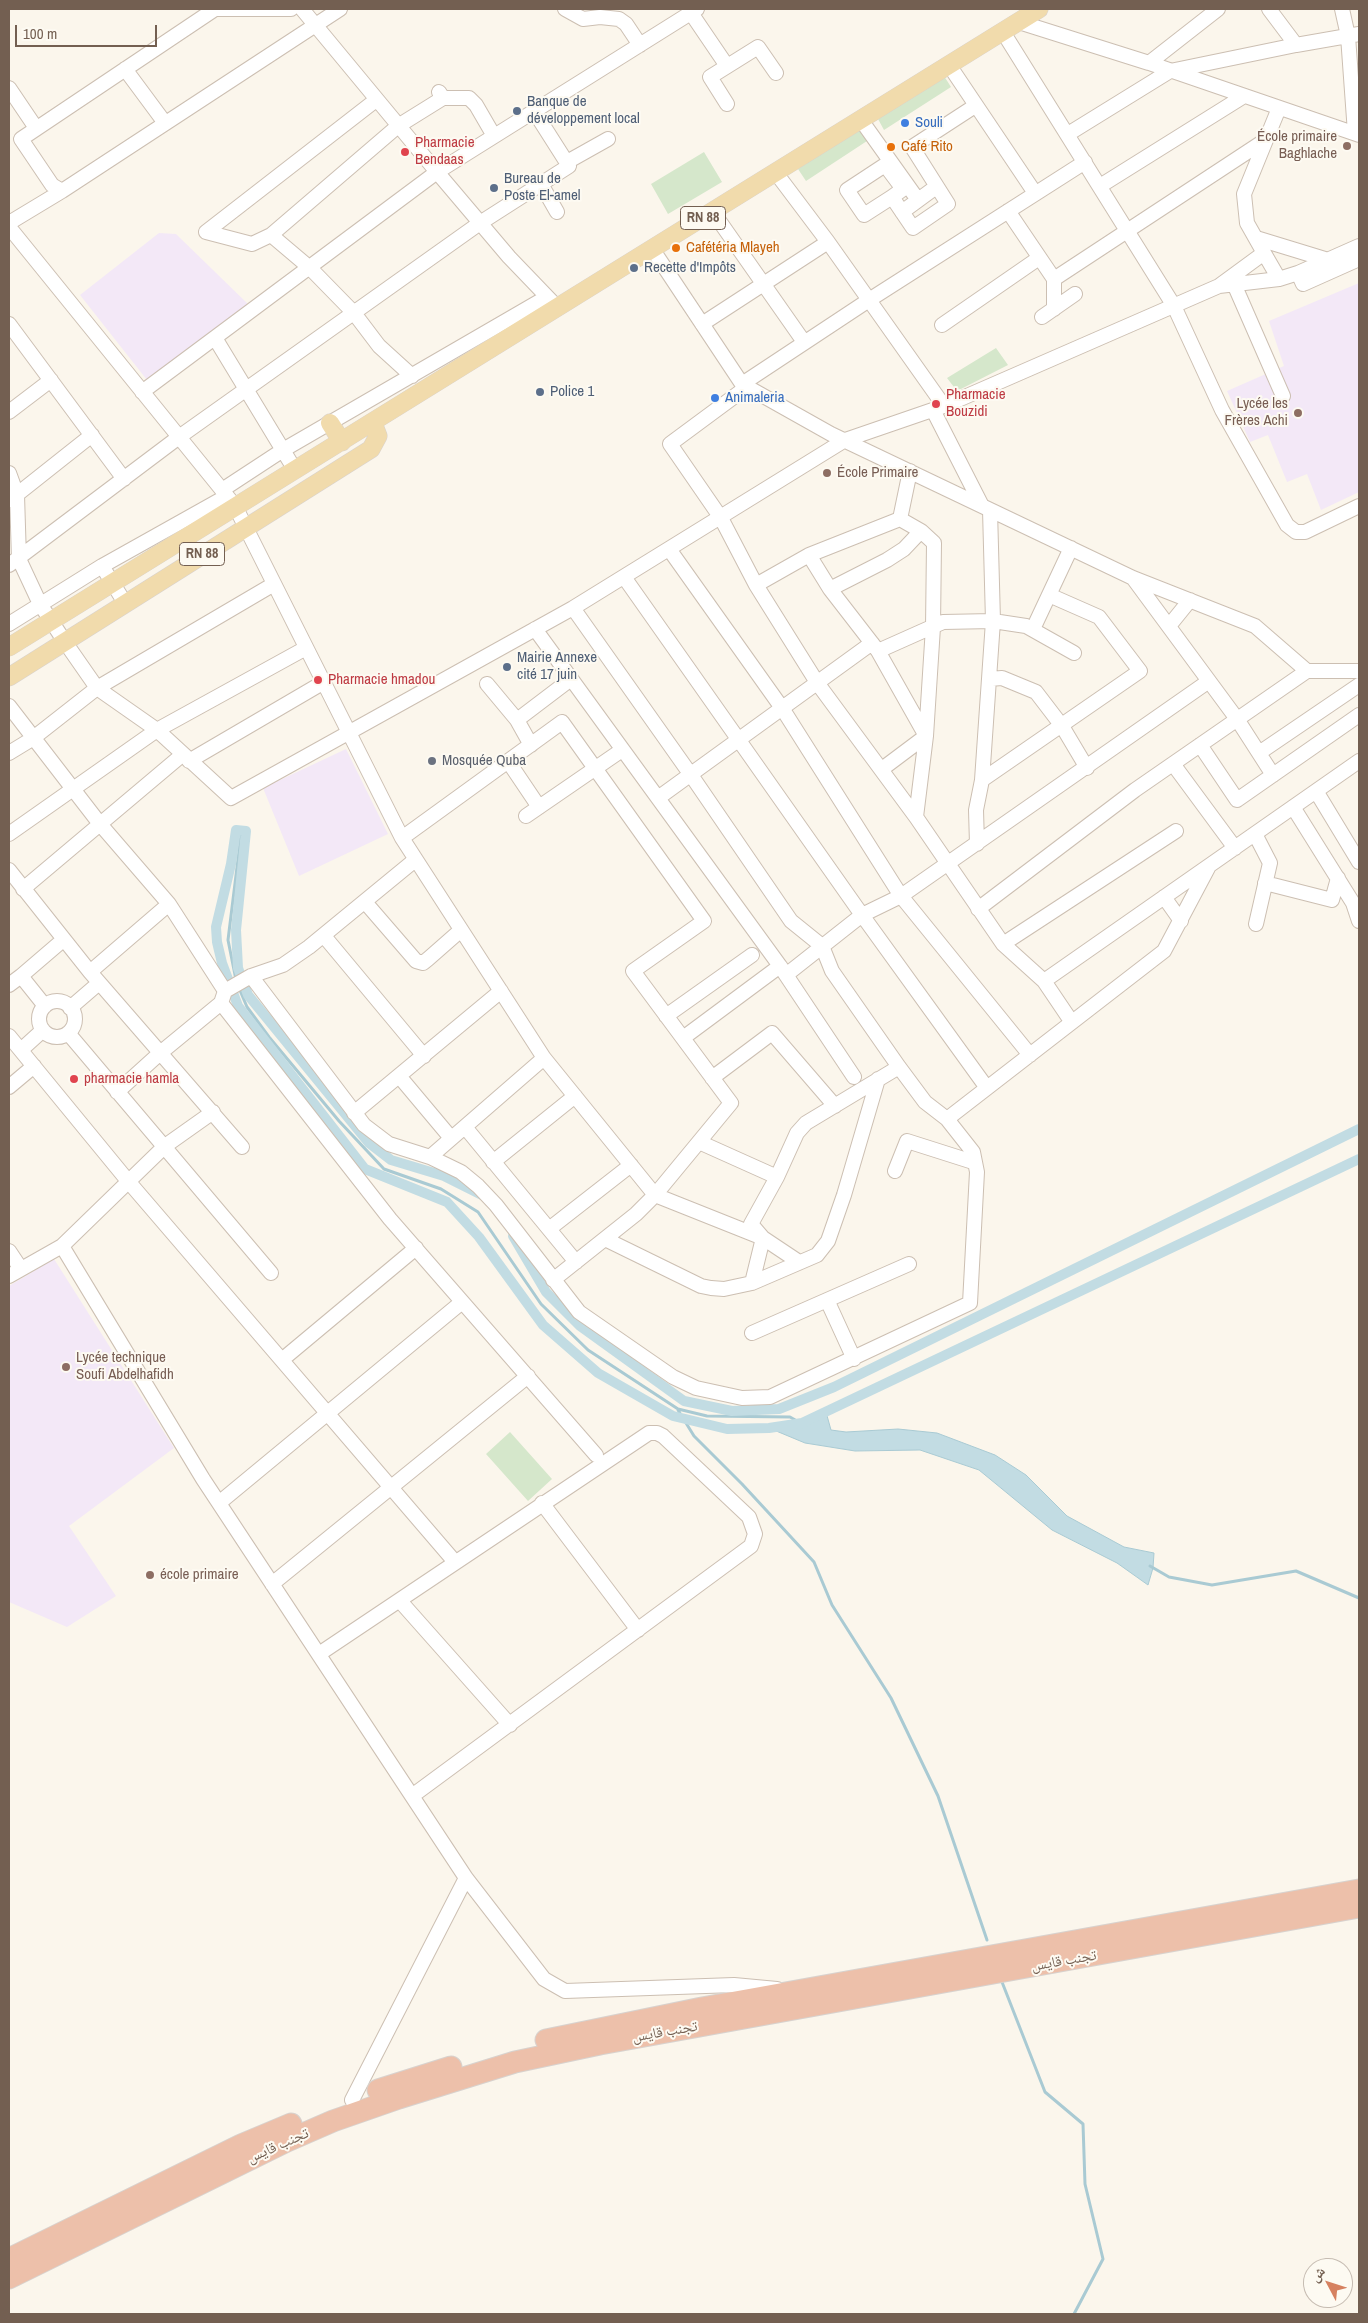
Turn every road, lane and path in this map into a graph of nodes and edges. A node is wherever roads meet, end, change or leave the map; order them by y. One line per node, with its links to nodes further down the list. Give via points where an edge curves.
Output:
1 (208, 9): 2 (street)
2 (215, 9): 3 (street); 21 (street)
3 (291, 9)
4 (302, 9): 13 (street)
5 (340, 9): 13 (street)
6 (564, 9): 11 (street, via 584,19)
7 (1218, 9): 18 (street)
8 (1269, 9): 17 (street)
9 (1342, 9): 15 (street)
10 (694, 11): 16 (street); 20 (street)
11 (592, 13): 16 (street, via 626,24)
12 (1030, 13): 14 (main road, RN 88); 18 (street)
13 (314, 25): 26 (street); 32 (street)
14 (1003, 32): 19 (main road, RN 88); 35 (street)
15 (1354, 35): 17 (street); 36 (street)
16 (640, 45): 30 (street)
17 (1296, 45): 22 (street)
18 (1148, 63): 22 (street)
19 (949, 65): 28 (street); 31 (main road, RN 88)
20 (727, 66): 23 (street, via 759,47); 27 (street, via 710,77)
21 (125, 69): 32 (street); 34 (street)
22 (1170, 71): 25 (street); 35 (street)
23 (776, 72)
24 (9, 88): 34 (street)
25 (1244, 96): 29 (street); 45 (street)
26 (376, 100): 33 (street); 59 (street, via 206,232 252,244)
27 (727, 104)
28 (975, 106): 46 (street, via 912,147); 48 (street)
29 (1279, 108): 36 (street); 39 (street)
30 (534, 111): 37 (street); 40 (street)
31 (860, 120): 43 (main road, RN 88); 50 (street)
32 (165, 123): 47 (street)
33 (398, 126): 37 (street, via 441,94 469,98); 42 (street); 59 (street)
34 (36, 128): 47 (street, via 21,139 52,185)
35 (1068, 134): 41 (street)
36 (1357, 134)
37 (494, 136): 42 (street)
38 (608, 139): 40 (street)
39 (1264, 141): 58 (street); 60 (street, via 1263,151 1244,194 1247,224)
40 (567, 162): 44 (street, via 569,166)
41 (1085, 162): 45 (street); 48 (street)
42 (437, 172): 56 (street); 68 (street)
43 (776, 173): 53 (main road, RN 88); 61 (street)
44 (541, 184): 52 (street); 56 (street)
45 (1100, 186): 58 (street)
46 (936, 187): 50 (street); 54 (street, via 948,204 913,228)
47 (62, 191): 55 (street)
48 (1036, 193): 51 (street)
49 (892, 197): 54 (street)
50 (918, 200): 54 (street)
51 (1008, 210): 65 (street); 76 (street)
52 (557, 212)
53 (713, 212): 63 (main road, RN 88); 72 (street)
54 (902, 212)
55 (9, 223)
56 (480, 223): 77 (street); 79 (street)
57 (9, 227): 90 (street)
58 (1128, 230): 70 (street); 78 (street)
59 (271, 235): 68 (street)
60 (1256, 238): 64 (street); 67 (street)
61 (828, 242): 72 (street); 76 (street)
62 (1359, 246): 67 (street)
63 (653, 250): 77 (main road, RN 88); 81 (street)
64 (1264, 253): 71 (street); 74 (street)
65 (1039, 258): 70 (street); 82 (street)
66 (1359, 259): 69 (street, via 1303,284)
67 (1328, 260): 69 (street)
68 (310, 268): 79 (street); 83 (street)
69 (1298, 273): 71 (street)
70 (1054, 279): 75 (street, via 1048,313)
71 (1279, 279): 73 (street)
72 (764, 284): 81 (street); 84 (street)
73 (1234, 284): 74 (street); 91 (street)
74 (1219, 286): 78 (street)
75 (1075, 294)
76 (869, 300): 84 (street); 92 (street)
77 (552, 302): 85 (main road, RN 88)
78 (1174, 306): 92 (street); 107 (street, via 1222,410 1287,525 1296,532 1305,532)
79 (354, 313): 86 (street, via 378,346); 89 (street)
80 (9, 324): 87 (street)
81 (702, 324): 88 (street)
82 (942, 325)
83 (215, 338): 89 (street); 90 (street)
84 (804, 342): 88 (street)
85 (475, 349): 86 (street); 95 (main road, RN 88)
86 (412, 376): 94 (street)
87 (50, 380): 93 (street); 96 (street)
88 (744, 386): 98 (street); 109 (street, via 670,444)
89 (246, 391): 97 (street); 100 (street)
90 (142, 392): 97 (street)
91 (1283, 396)
92 (938, 408): 98 (street); 108 (street)
93 (9, 412)
94 (330, 423): 99 (main road); 100 (street)
95 (373, 423): 99 (main road); 111 (main road, RN 88, via 378,436 371,449)
96 (92, 436): 104 (street); 106 (street)
97 (179, 437): 104 (street); 105 (street)
98 (845, 440): 102 (street); 109 (street)
99 (342, 442): 101 (main road)
100 (283, 450): 101 (street); 105 (street)
101 (295, 470): 105 (main road)
102 (910, 471): 108 (street); 110 (street)
103 (9, 473): 106 (street)
104 (124, 479): 117 (street)
105 (228, 497): 111 (street); 115 (main road)
106 (13, 498): 117 (street)
107 (1359, 506)
108 (986, 508): 113 (street); 131 (street)
109 (721, 518): 114 (street); 123 (street)
110 (900, 519): 112 (street); 116 (street)
111 (246, 527): 122 (street); 127 (main road, RN 88)
112 (921, 531): 124 (street, via 904,549 887,560); 134 (street, via 934,543)
113 (1071, 548): 120 (street); 125 (street)
114 (669, 549): 119 (street); 154 (street)
115 (145, 552): 118 (street); 121 (main road)
116 (809, 555): 123 (street); 124 (street)
117 (14, 562): 128 (street)
118 (102, 566): 121 (street); 128 (street)
119 (624, 577): 129 (street); 163 (street)
120 (1133, 578): 126 (street); 133 (street)
121 (112, 582): 127 (street); 130 (main road)
122 (274, 584): 140 (street); 152 (street)
123 (756, 584): 150 (street)
124 (830, 589): 139 (street)
125 (1049, 595): 136 (street); 158 (street, via 1099,617 1140,671)
126 (1190, 600): 133 (street); 143 (street, via 1255,626)
127 (125, 603): 137 (main road, RN 88)
128 (40, 604): 130 (street); 132 (street)
129 (573, 608): 135 (street); 176 (street)
130 (51, 621): 137 (street); 138 (main road)
131 (993, 621): 134 (street, via 943,622); 136 (street); 146 (street)
132 (9, 624)
133 (1169, 626): 147 (street)
134 (933, 627): 139 (street); 161 (street)
135 (535, 629): 145 (street); 160 (street)
136 (1033, 629): 141 (street)
137 (65, 642): 144 (main road, RN 88); 152 (street)
138 (9, 647)
139 (875, 647): 150 (street); 161 (street)
140 (306, 648): 148 (street); 159 (street)
141 (1074, 653)
142 (1359, 670): 143 (street)
143 (1307, 671): 156 (street)
144 (9, 677)
145 (571, 679): 157 (street); 166 (street)
146 (989, 679): 158 (street, via 1002,678 1036,692); 178 (street)
147 (1209, 680): 156 (street); 173 (street)
148 (324, 682): 160 (street); 169 (street)
149 (487, 684): 157 (street)
150 (818, 684): 154 (street); 175 (street)
151 (1359, 685): 168 (street)
152 (98, 688): 159 (street); 162 (street)
153 (9, 706): 162 (street)
154 (782, 708): 163 (street); 201 (street)
155 (1359, 715): 177 (street)
156 (1237, 719): 165 (street); 168 (street)
157 (517, 720): 164 (street)
158 (1062, 726): 173 (street); 178 (street)
159 (157, 730): 169 (street); 179 (street)
160 (348, 732): 169 (street, via 231,798); 190 (street)
161 (926, 736): 175 (street); 185 (street)
162 (32, 739): 167 (street); 179 (street)
163 (738, 740): 176 (street); 206 (street)
164 (531, 744): 170 (street); 174 (street, via 562,722)
165 (1200, 745): 172 (street); 177 (street, via 1237,800)
166 (622, 750): 174 (street); 181 (street)
167 (9, 753)
168 (1259, 753): 177 (street)
169 (186, 758): 186 (street)
170 (508, 761): 182 (street); 190 (street)
171 (1359, 761): 180 (street)
172 (1172, 764): 192 (street); 205 (street)
173 (1087, 768): 191 (street)
174 (596, 769): 182 (street); 226 (street, via 704,921 633,971)
175 (882, 770): 185 (street)
176 (692, 775): 181 (street); 214 (street, via 791,921)
177 (1273, 775)
178 (982, 780): 191 (street, via 976,810)
179 (73, 790): 186 (street); 188 (street)
180 (1316, 791): 183 (street); 194 (street)
181 (658, 798): 216 (street)
182 (539, 807): 184 (street)
183 (1293, 807): 189 (street); 198 (street)
184 (526, 816)
185 (916, 817): 195 (street)
186 (100, 824): 200 (street); 204 (street)
187 (1176, 831): 213 (street)
188 (9, 834)
189 (1254, 834): 192 (street); 199 (street, via 1270,863)
190 (402, 838): 193 (street)
191 (977, 844): 195 (street)
192 (1235, 848): 196 (street)
193 (415, 860): 203 (street); 210 (street)
194 (1359, 862)
195 (947, 863): 201 (street); 205 (street)
196 (1210, 866): 202 (street); 207 (street)
197 (9, 870): 200 (street)
198 (1338, 878): 199 (street, via 1332,900); 208 (street, via 1353,903)
199 (1265, 883): 209 (street)
200 (23, 889): 212 (street)
201 (902, 896): 206 (street); 234 (street)
202 (1164, 897): 207 (street); 220 (street)
203 (365, 902): 210 (street, via 416,961 423,963); 211 (street)
204 (169, 904): 218 (street); 223 (street)
205 (978, 909): 213 (street)
206 (862, 915): 214 (street); 244 (street)
207 (1181, 921): 227 (street, via 1164,951)
208 (1359, 921)
209 (1256, 924)
210 (461, 930): 222 (street)
211 (324, 936): 219 (street, via 283,965); 235 (street)
212 (63, 940): 217 (street); 218 (street)
213 (1003, 944): 220 (street)
214 (822, 946): 216 (street); 238 (street, via 832,971)
215 (752, 955): 226 (street)
216 (783, 970): 231 (street); 241 (street)
217 (21, 976): 221 (street); 224 (street)
218 (94, 977): 225 (street); 233 (street)
219 (247, 978): 223 (street); 249 (street)
220 (1044, 982): 227 (street)
221 (9, 985)
222 (501, 991): 235 (street); 236 (street)
223 (225, 994): 233 (street); 268 (street)
224 (46, 1006): 225 (street, via 60,1002); 228 (street, via 39,1016)
225 (70, 1008): 229 (street, via 75,1020)
226 (666, 1016): 231 (street)
227 (1071, 1021): 234 (street)
228 (43, 1030): 229 (street, via 55,1037); 232 (street)
229 (68, 1034): 245 (street)
230 (9, 1036): 232 (street)
231 (682, 1038): 240 (street)
232 (20, 1050): 237 (street)
233 (159, 1054): 245 (street); 248 (street)
234 (1030, 1055): 244 (street)
235 (424, 1056): 239 (street)
236 (544, 1058): 246 (street); 251 (street)
237 (34, 1066): 243 (street); 262 (street)
238 (899, 1067): 242 (street); 250 (street, via 925,1102)
239 (399, 1076): 249 (street); 252 (street)
240 (712, 1078): 247 (street, via 772,1033); 253 (street, via 731,1103)
241 (854, 1078)
242 (878, 1079): 247 (street); 271 (street, via 828,1241 817,1254)
243 (9, 1087)
244 (986, 1088): 250 (street)
245 (117, 1092): 254 (street)
246 (575, 1096): 257 (street); 259 (street)
247 (835, 1106): 261 (street, via 801,1127)
248 (213, 1112): 254 (street); 255 (street)
249 (354, 1113): 256 (street, via 389,1144)
250 (947, 1119): 258 (street, via 972,1152)
251 (464, 1127): 252 (street); 257 (street)
252 (451, 1138): 256 (street)
253 (699, 1142): 261 (street); 263 (street)
254 (165, 1146): 262 (street); 274 (street)
255 (242, 1146)
256 (430, 1157): 275 (street, via 447,1164 478,1186)
257 (493, 1162): 264 (street)
258 (973, 1162): 260 (street, via 907,1141); 280 (street, via 977,1172 970,1303)
259 (631, 1165): 263 (street); 264 (street)
260 (895, 1170)
261 (777, 1177): 265 (street, via 751,1224)
262 (128, 1181): 267 (street); 281 (street)
263 (655, 1195): 265 (street); 266 (street)
264 (549, 1229): 270 (street)
265 (763, 1238): 271 (street); 276 (street)
266 (605, 1239): 270 (street); 276 (street, via 701,1286 724,1289)
267 (62, 1246): 273 (street); 286 (street)
268 (416, 1248): 278 (street); 281 (street)
269 (9, 1251): 273 (street)
270 (576, 1262): 275 (street)
271 (799, 1262): 276 (street)
272 (909, 1264): 277 (street)
273 (15, 1273)
274 (271, 1273)
275 (553, 1280): 280 (street, via 579,1312 626,1346 673,1377 716,1394 742,1398 770,1397)
276 (752, 1282)
277 (827, 1300): 279 (street); 280 (street)
278 (462, 1302): 282 (street); 283 (street)
279 (752, 1333)
280 (854, 1358)
281 (283, 1359): 283 (street)
282 (528, 1376): 284 (street); 285 (street)
283 (329, 1413): 285 (street); 286 (street)
284 (596, 1455)
285 (392, 1487): 288 (street); 289 (street)
286 (219, 1503): 289 (street)
287 (542, 1504): 288 (street); 291 (street); 291 (street, via 637,1439 657,1433 749,1517 755,1534 751,1546)
288 (455, 1562): 290 (street)
289 (272, 1584): 292 (street)
290 (400, 1601): 292 (street); 293 (street)
291 (638, 1630): 293 (street)
292 (319, 1654): 294 (street)
293 (510, 1725): 294 (street)
294 (412, 1796): 295 (street)
295 (466, 1878): 298 (street, via 544,1979 565,1991 734,1985); 299 (street)
296 (1359, 1890): 298 (highway, تجنب قايس)
297 (1359, 1907): 301 (highway, تجنب قايس, via 515,2062 399,2098 294,2138)
298 (800, 1991): 299 (highway, تجنب قايس, via 608,2026 522,2046)
299 (352, 2100): 300 (highway, تجنب قايس, via 241,2144)
300 (9, 2259)
301 (9, 2278)

